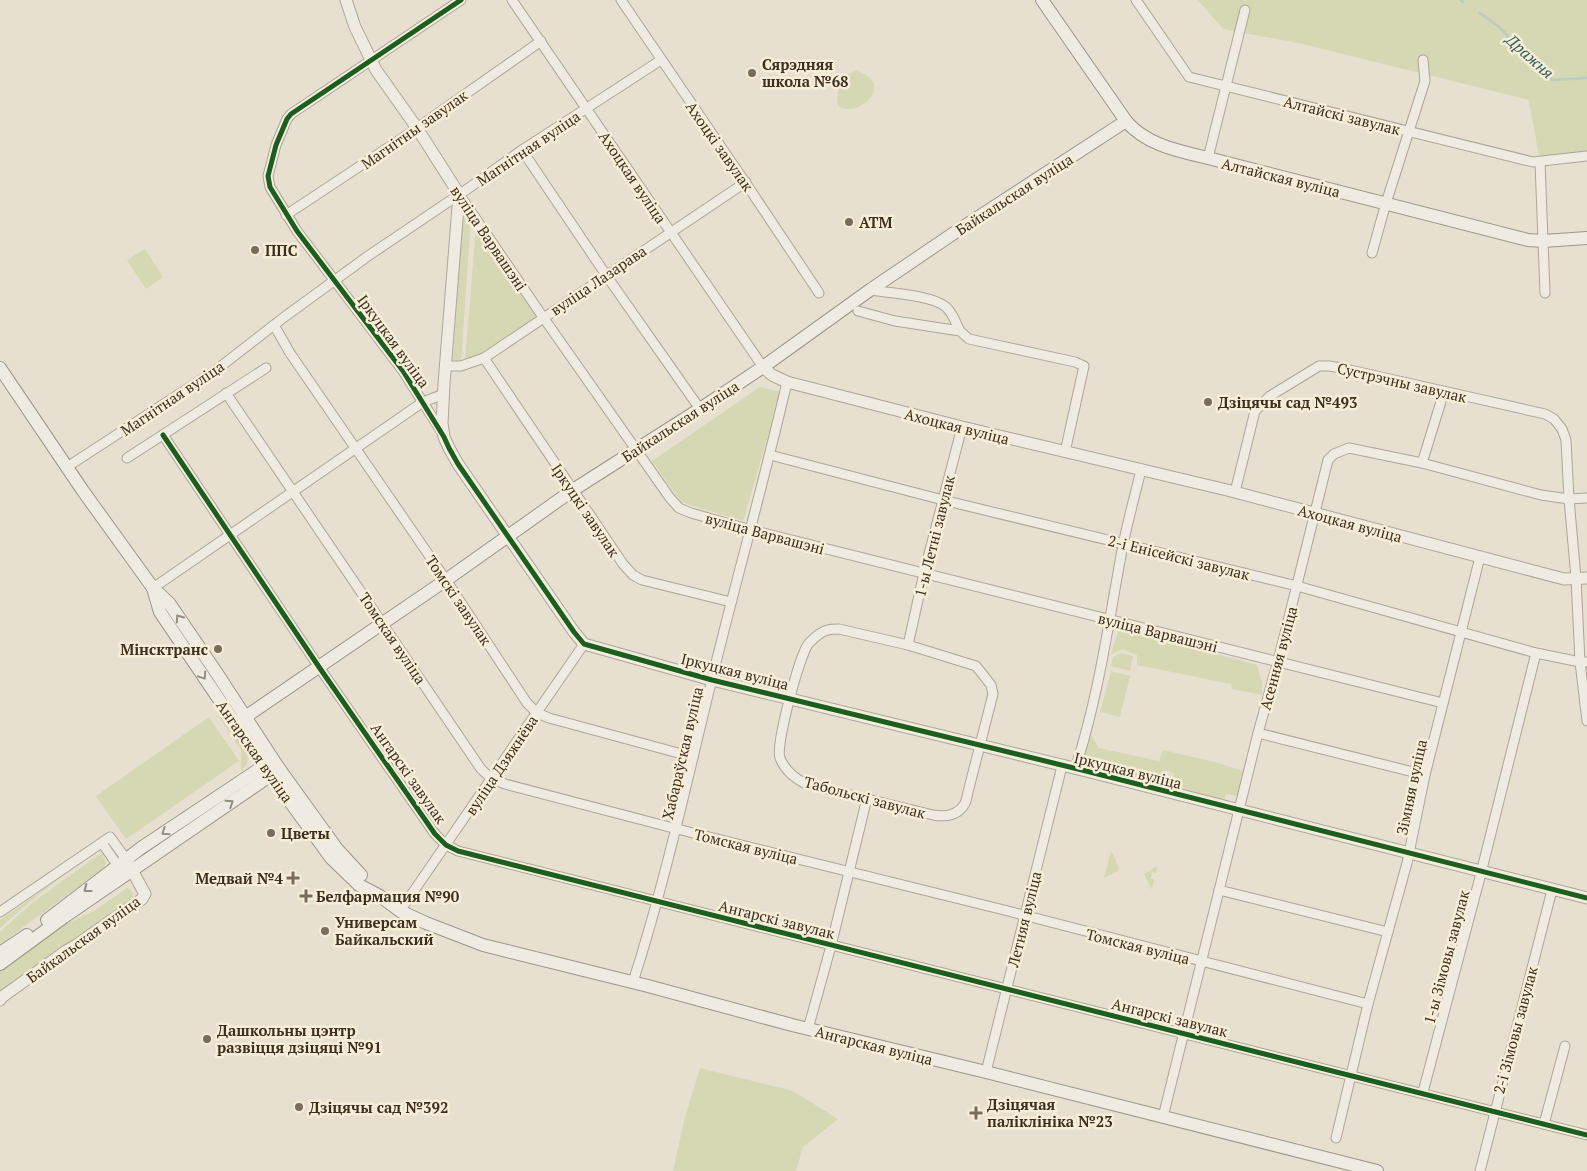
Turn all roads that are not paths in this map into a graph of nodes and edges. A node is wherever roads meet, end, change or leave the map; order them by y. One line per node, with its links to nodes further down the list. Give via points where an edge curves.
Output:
1 (346, 0): 11 (street, вуліца Варвашэні)
2 (461, 0): 11 (street)
3 (512, 0): 8 (street, Ахоцкая вуліца)
4 (620, 0): 9 (street, Ахоцкі завулак)
5 (1042, 0): 14 (main road, Алтайская вуліца)
6 (1136, 0): 12 (street, Алтайскі завулак, via 1189,77)
7 (1245, 10): 12 (street)
8 (541, 41): 13 (street, Ахоцкая вуліца); 15 (street, Магнітны завулак)
9 (661, 60): 13 (street, Магнітная вуліца); 21 (street, Ахоцкі завулак)
10 (1423, 60): 16 (street, via 1425,81)
11 (371, 61): 15 (street, вуліца Варвашэні); 24 (street, Іркуцкая вуліца, via 286,119 268,176 270,187)
12 (1226, 87): 16 (street, Алтайскі завулак); 19 (street)
13 (586, 108): 17 (street, Магнітная вуліца); 25 (street, Ахоцкая вуліца)
14 (1126, 121): 19 (main road, Алтайская вуліца, via 1132,129 1157,143); 31 (main road, Байкальская вуліца)
15 (417, 128): 22 (street, вуліца Варвашэні); 24 (street, Магнітны завулак)
16 (1408, 131): 20 (street, Алтайскі завулак); 23 (street)
17 (522, 150): 22 (street, Магнітная вуліца); 29 (street)
18 (1587, 156): 20 (street, Алтайскі завулак)
19 (1208, 158): 23 (main road, Алтайская вуліца)
20 (1540, 162): 27 (street)
21 (746, 182): 25 (street, вуліца Лазарава); 32 (street, Ахоцкі завулак)
22 (459, 194): 30 (street, Магнітная вуліца); 35 (street, вуліца Варвашэні); 39 (street)
23 (1386, 203): 27 (main road, Алтайская вуліца, via 1528,240); 28 (street)
24 (286, 215): 30 (street, Іркуцкая вуліца)
25 (670, 232): 29 (street, вуліца Лазарава); 40 (street, Ахоцкая вуліца)
26 (1587, 238): 27 (main road, Алтайская вуліца)
27 (1544, 241): 33 (street)
28 (1372, 252)
29 (606, 275): 35 (street, вуліца Лазарава); 48 (street)
30 (334, 281): 36 (street, Магнітная вуліца); 47 (street, Іркуцкая вуліца)
31 (870, 290): 37 (street, via 919,296 940,303 948,308); 40 (main road, Байкальская вуліца)
32 (819, 293)
33 (1545, 293)
34 (858, 311): 37 (street, via 895,321)
35 (543, 317): 38 (street, вуліца Лазарава); 53 (street, вуліца Варвашэні)
36 (274, 325): 52 (street, Томскі завулак); 58 (street, Магнітная вуліца, via 216,370)
37 (960, 331): 54 (street, via 969,339 1084,366)
38 (484, 358): 39 (street, вуліца Лазарава, via 462,366); 60 (street, Іркуцкі завулак)
39 (446, 366): 46 (street)
40 (763, 367): 43 (street, Ахоцкая вуліца); 48 (main road, Байкальская вуліца)
41 (0, 368): 58 (main road, Ангарская вуліца)
42 (266, 368): 45 (street, Магнітная вуліца)
43 (787, 382): 49 (street, Ахоцкая вуліца); 55 (street, Хабараўская вуліца)
44 (1444, 392): 57 (street); 62 (street, Сустрэчны завулак, via 1342,368 1319,366 1270,396 1256,411); 64 (street, Сустрэчны завулак, via 1545,414 1554,419 1566,440)
45 (226, 393): 50 (street, Магнітная вуліца); 61 (street, Томская вуліца)
46 (444, 394): 47 (street); 51 (street)
47 (423, 402): 51 (street, Іркуцкая вуліца); 52 (street)
48 (700, 409): 53 (main road, Байкальская вуліца)
49 (962, 427): 54 (street, Ахоцкая вуліца); 65 (street, 1-ы Летні завулак)
50 (163, 435): 56 (street, Магнітная вуліца); 68 (street, Ангарскі завулак)
51 (444, 436): 69 (street, Іркуцкая вуліца, via 458,464)
52 (355, 449): 61 (street); 74 (street, Томскі завулак)
53 (637, 450): 60 (main road, Байкальская вуліца); 67 (street, вуліца Варвашэні, via 679,508)
54 (1065, 452): 59 (street, Ахоцкая вуліца)
55 (770, 456): 65 (street, 2-і Енісейскі завулак); 67 (street, Хабараўская вуліца)
56 (127, 458)
57 (1422, 464): 64 (street, Асенняя вуліца, via 1541,495); 66 (street, Асенняя вуліца, via 1349,448 1334,454 1328,460)
58 (67, 467): 76 (main road, Ангарская вуліца)
59 (1140, 470): 62 (street, Ахоцкая вуліца); 70 (street)
60 (574, 490): 69 (main road, Байкальская вуліца); 77 (street, Іркуцкі завулак, via 633,575)
61 (294, 492): 68 (street); 79 (street, Томская вуліца)
62 (1235, 492): 66 (street, Ахоцкая вуліца)
63 (1587, 498): 64 (street, Асенняя вуліца)
64 (1569, 499): 73 (street)
65 (943, 500): 70 (street, 2-і Енісейскі завулак); 72 (street, 1-ы Летні завулак)
66 (1315, 514): 71 (street, Ахоцкая вуліца); 75 (street, Асенняя вуліца)
67 (751, 530): 72 (street, вуліца Варвашэні); 77 (street, Хабараўская вуліца)
68 (230, 535): 76 (street); 86 (street, Ангарскі завулак)
69 (508, 536): 74 (main road, Байкальская вуліца); 81 (street, Іркуцкая вуліца)
70 (1123, 544): 75 (street, 2-і Енісейскі завулак); 78 (street)
71 (1480, 558): 73 (street, Ахоцкая вуліца, via 1564,579); 80 (street, Зімняя вуліца)
72 (924, 573): 78 (street, вуліца Варвашэні); 82 (street, 1-ы Летні завулак)
73 (1581, 578): 85 (street)
74 (446, 580): 79 (main road, Байкальская вуліца); 90 (street, Томскі завулак, via 527,703)
75 (1297, 586): 80 (street, 2-і Енісейскі завулак); 84 (street, Асенняя вуліца)
76 (153, 588): 91 (main road, Ангарская вуліца, via 160,612)
77 (731, 602): 87 (street, Хабараўская вуліца)
78 (1110, 620): 84 (street, вуліца Варвашэні); 98 (street)
79 (383, 622): 86 (main road, Байкальская вуліца); 100 (street, Томская вуліца, via 481,769)
80 (1462, 631): 83 (street, 2-і Енісейскі завулак); 89 (street, Зімняя вуліца)
81 (584, 644): 87 (street, Іркуцкая вуліца); 90 (street, вуліца Дзяжнёва)
82 (908, 645): 88 (street, Табольскі завулак, via 839,629 828,630 808,644); 94 (street, Табольскі завулак, via 976,666 983,673 993,694)
83 (1536, 653): 85 (street, 2-і Енісейскі завулак); 109 (street, 1-ы Зімовы завулак)
84 (1278, 661): 89 (street, вуліца Варвашэні); 93 (street, Асенняя вуліца)
85 (1584, 662): 92 (street)
86 (319, 667): 91 (main road, Байкальская вуліца); 105 (street, Ангарскі завулак, via 435,834)
87 (712, 680): 88 (street, Іркуцкая вуліца); 95 (street, Хабараўская вуліца)
88 (790, 698): 94 (street, Іркуцкая вуліца); 101 (street, Табольскі завулак, via 778,748 786,770 806,784)
89 (1443, 703): 99 (street, Зімняя вуліца)
90 (537, 713): 95 (street); 100 (street, вуліца Дзяжнёва)
91 (240, 720): 97 (main road, Ангарская вуліца)
92 (1587, 721)
93 (1258, 733): 99 (street); 102 (street, Асенняя вуліца)
94 (979, 746): 96 (street, Іркуцкая вуліца); 101 (street, Табольскі завулак, via 964,805 955,813 945,817 933,815)
95 (694, 757): 103 (street, Хабараўская вуліца)
96 (1062, 766): 98 (street, Іркуцкая вуліца); 116 (street, Летняя вуліца)
97 (271, 769): 107 (main road); 114 (main road, Ангарская вуліца, via 331,858 359,885)
98 (1075, 769): 102 (street, Іркуцкая вуліца)
99 (1425, 775): 106 (street, Зімняя вуліца)
100 (492, 779): 103 (street, Томская вуліца); 105 (street, вуліца Дзяжнёва)
101 (867, 798): 108 (street)
102 (1239, 811): 106 (street, Іркуцкая вуліца); 110 (street, Асенняя вуліца)
103 (677, 829): 108 (street, Томская вуліца); 113 (street, Хабараўская вуліца)
104 (102, 844): 107 (street, Байкальская вуліца); 107 (street, Байкальская вуліца, via 110,838); 115 (street, Байкальская вуліца)
105 (446, 845): 113 (street, Ангарскі завулак, via 458,851); 114 (street, вуліца Дзяжнёва)
106 (1409, 854): 109 (street, Іркуцкая вуліца); 117 (street, Зімняя вуліца)
107 (125, 865): 119 (main road, one-way to 119); 121 (main road, via 64,917); 124 (street, Байкальская вуліца, via 145,894 142,899)
108 (849, 872): 116 (street, Томская вуліца); 118 (street)
109 (1481, 872): 111 (street, Іркуцкая вуліца); 131 (street, 1-ы Зімовы завулак)
110 (1219, 890): 117 (street); 120 (street, Асенняя вуліца)
111 (1552, 890): 112 (street, Іркуцкая вуліца); 132 (street, 2-і Зімовы завулак)
112 (1587, 898)
113 (657, 902): 118 (street, Ангарскі завулак); 122 (street, Хабараўская вуліца)
114 (400, 911): 122 (main road, Ангарская вуліца, via 483,945)
115 (0, 912)
116 (1025, 917): 120 (street, Томская вуліца); 123 (street, Летняя вуліца)
117 (1388, 932): 125 (street, Зімняя вуліца)
118 (831, 946): 123 (street, Ангарскі завулак); 126 (street)
119 (0, 953)
120 (1202, 962): 125 (street, Томская вуліца); 127 (street, Асенняя вуліца)
121 (0, 964)
122 (633, 982): 126 (main road, Ангарская вуліца)
123 (1007, 989): 127 (street, Ангарскі завулак); 129 (street, Летняя вуліца)
124 (0, 1000)
125 (1368, 1004): 130 (street, Зімняя вуліца)
126 (808, 1029): 129 (main road, Ангарская вуліца)
127 (1183, 1033): 130 (street, Ангарскі завулак); 133 (street, Асенняя вуліца)
128 (1565, 1046): 134 (street)
129 (986, 1072): 133 (main road, Ангарская вуліца)
130 (1350, 1076): 131 (street, Ангарскі завулак); 136 (street, Зімняя вуліца)
131 (1423, 1092): 132 (street, Ангарскі завулак)
132 (1494, 1111): 134 (street, Ангарскі завулак); 138 (street, 2-і Зімовы завулак)
133 (1163, 1117): 137 (main road, Ангарская вуліца)
134 (1544, 1124): 135 (street, Ангарскі завулак)
135 (1587, 1135)
136 (1336, 1138)
137 (1377, 1171)
138 (1480, 1171)

